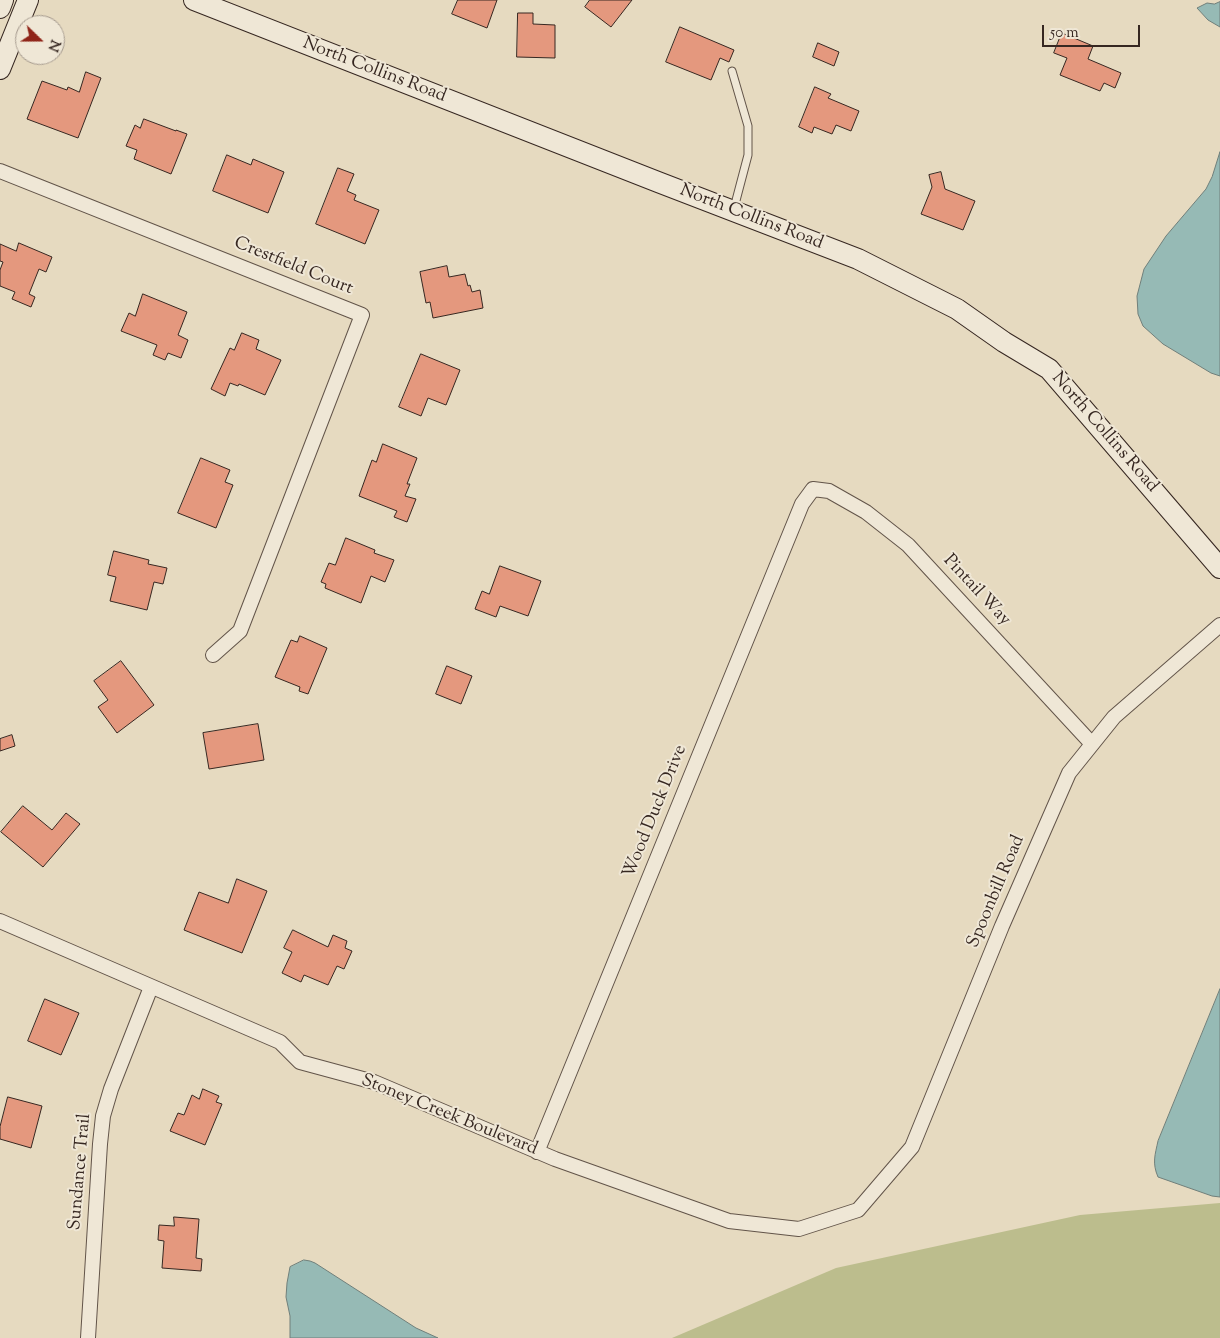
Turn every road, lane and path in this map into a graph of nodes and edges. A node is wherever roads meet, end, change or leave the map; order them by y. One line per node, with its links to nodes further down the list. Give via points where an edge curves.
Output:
1 (3, 0): 4 (street)
2 (28, 0): 5 (street)
3 (194, 0): 8 (street, North Collins Road)
4 (0, 8)
5 (0, 69)
6 (732, 72): 8 (lane, via 748,126 748,155)
7 (0, 171): 12 (street, Crestfield Court, via 362,315 240,631)
8 (734, 211): 10 (street, North Collins Road, via 867,263 957,308 1049,369)
9 (813, 489): 13 (street, Pintail Way, via 829,491 866,512 908,545); 16 (street, Wood Duck Drive, via 802,504)
10 (1220, 568)
11 (1220, 625): 13 (street, Spoonbill Road, via 1114,717)
12 (212, 655)
13 (1092, 744): 17 (street, Spoonbill Road, via 1069,773 912,1147)
14 (0, 921): 15 (street, Stoney Creek Boulevard)
15 (151, 986): 16 (street, Stoney Creek Boulevard, via 280,1042 300,1062 374,1082); 18 (street, Sundance Trail, via 103,1116)
16 (537, 1152): 17 (street, Stoney Creek Boulevard, via 729,1221 799,1229)
17 (858, 1210)
18 (88, 1338)

